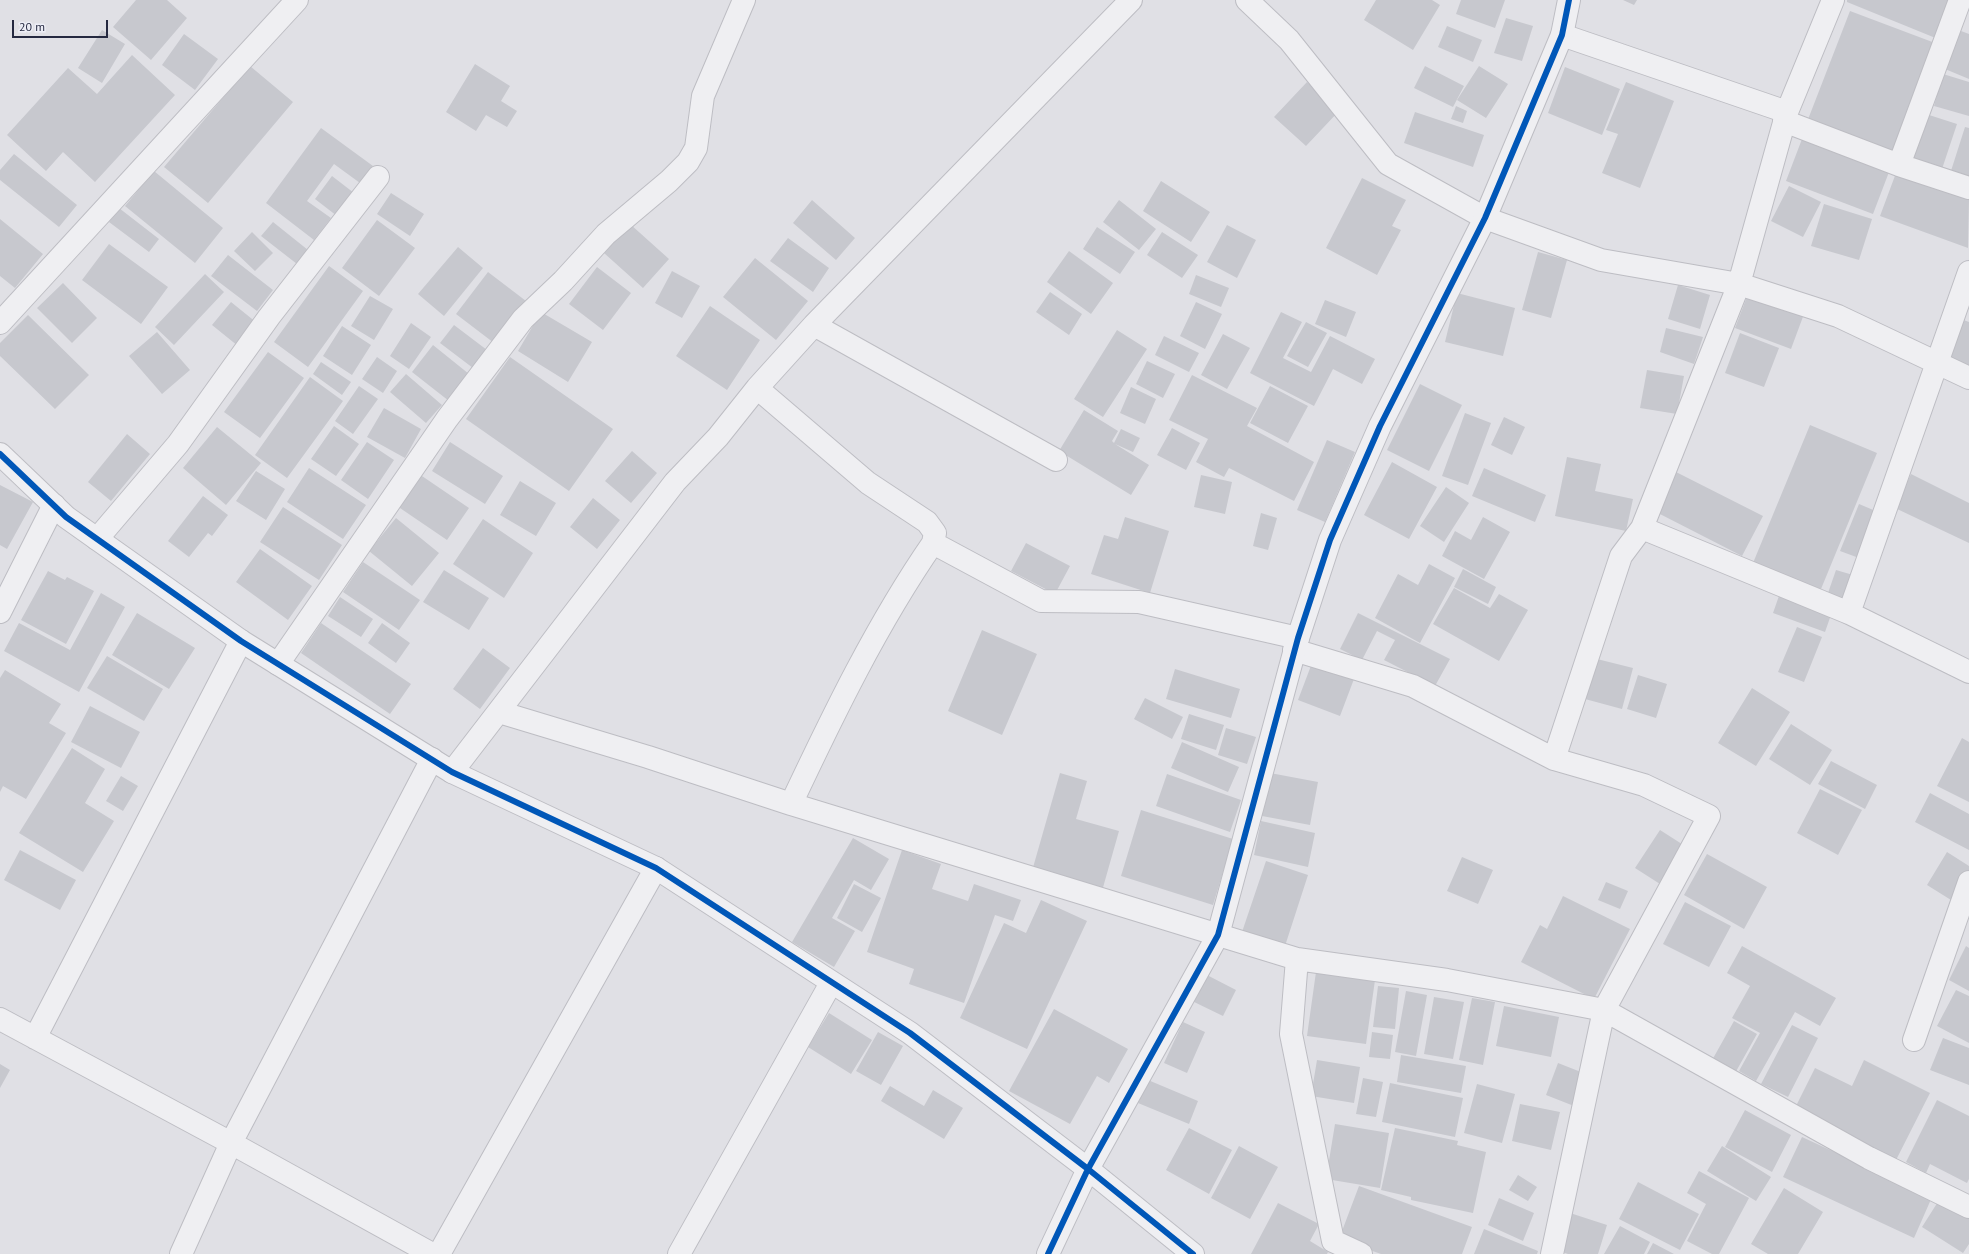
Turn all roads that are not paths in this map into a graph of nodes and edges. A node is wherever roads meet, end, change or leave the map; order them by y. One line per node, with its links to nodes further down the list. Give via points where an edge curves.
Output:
1 (296, 0): 16 (street)
2 (744, 0): 31 (street, via 703,96 696,148 688,162 606,234 563,281 523,319 447,420)
3 (1131, 0): 17 (street)
4 (1247, 0): 13 (street, via 1288,40 1388,164)
5 (1569, 0): 8 (street)
6 (1833, 0): 9 (street)
7 (1960, 0): 10 (street)
8 (1562, 35): 9 (street); 13 (street)
9 (1785, 116): 10 (street); 15 (street)
10 (1899, 165): 12 (street)
11 (378, 177): 25 (street, via 269,317 178,444)
12 (1969, 188)
13 (1485, 218): 15 (street, via 1600,260); 30 (street, via 1380,426 1330,540)
14 (1969, 272): 18 (street)
15 (1739, 284): 18 (street, via 1838,316); 24 (street)
16 (0, 323)
17 (814, 325): 20 (street); 22 (street)
18 (1936, 363): 19 (street); 28 (street)
19 (1969, 378)
20 (757, 388): 26 (street, via 868,483 927,522 935,533); 33 (street, via 718,437 675,482)
21 (0, 454): 23 (street)
22 (1056, 460)
23 (54, 505): 25 (street, via 66,517); 27 (street)
24 (1642, 528): 28 (street); 34 (street, via 1621,556)
25 (97, 538): 29 (street)
26 (933, 543): 30 (street, via 1041,601 1139,602); 37 (street, via 909,577 832,716)
27 (0, 612)
28 (1849, 613): 32 (street)
29 (241, 641): 31 (street); 45 (street)
30 (1296, 644): 34 (street, via 1413,686); 40 (street)
31 (278, 664): 35 (street)
32 (1969, 672)
33 (499, 712): 36 (street); 37 (street)
34 (1554, 758): 43 (street, via 1644,785 1710,816)
35 (432, 759): 36 (street); 47 (street)
36 (452, 772): 38 (street)
37 (791, 804): 40 (street)
38 (656, 868): 42 (street); 52 (street)
39 (1969, 882): 46 (street)
40 (1218, 935): 41 (street); 48 (street)
41 (1297, 958): 43 (street, via 1447,980); 56 (street, via 1291,1034 1333,1241)
42 (831, 983): 48 (street, via 910,1033); 53 (street)
43 (1604, 1010): 49 (street, via 1868,1158); 57 (street)
44 (0, 1019): 45 (street)
45 (35, 1038): 47 (street)
46 (1914, 1040)
47 (231, 1142): 50 (street); 51 (street)
48 (1088, 1168): 54 (street); 55 (street)
49 (1969, 1207)
50 (181, 1254)
51 (432, 1254)
52 (439, 1254)
53 (679, 1254)
54 (1048, 1254)
55 (1193, 1254)
56 (1361, 1254)
57 (1552, 1254)

